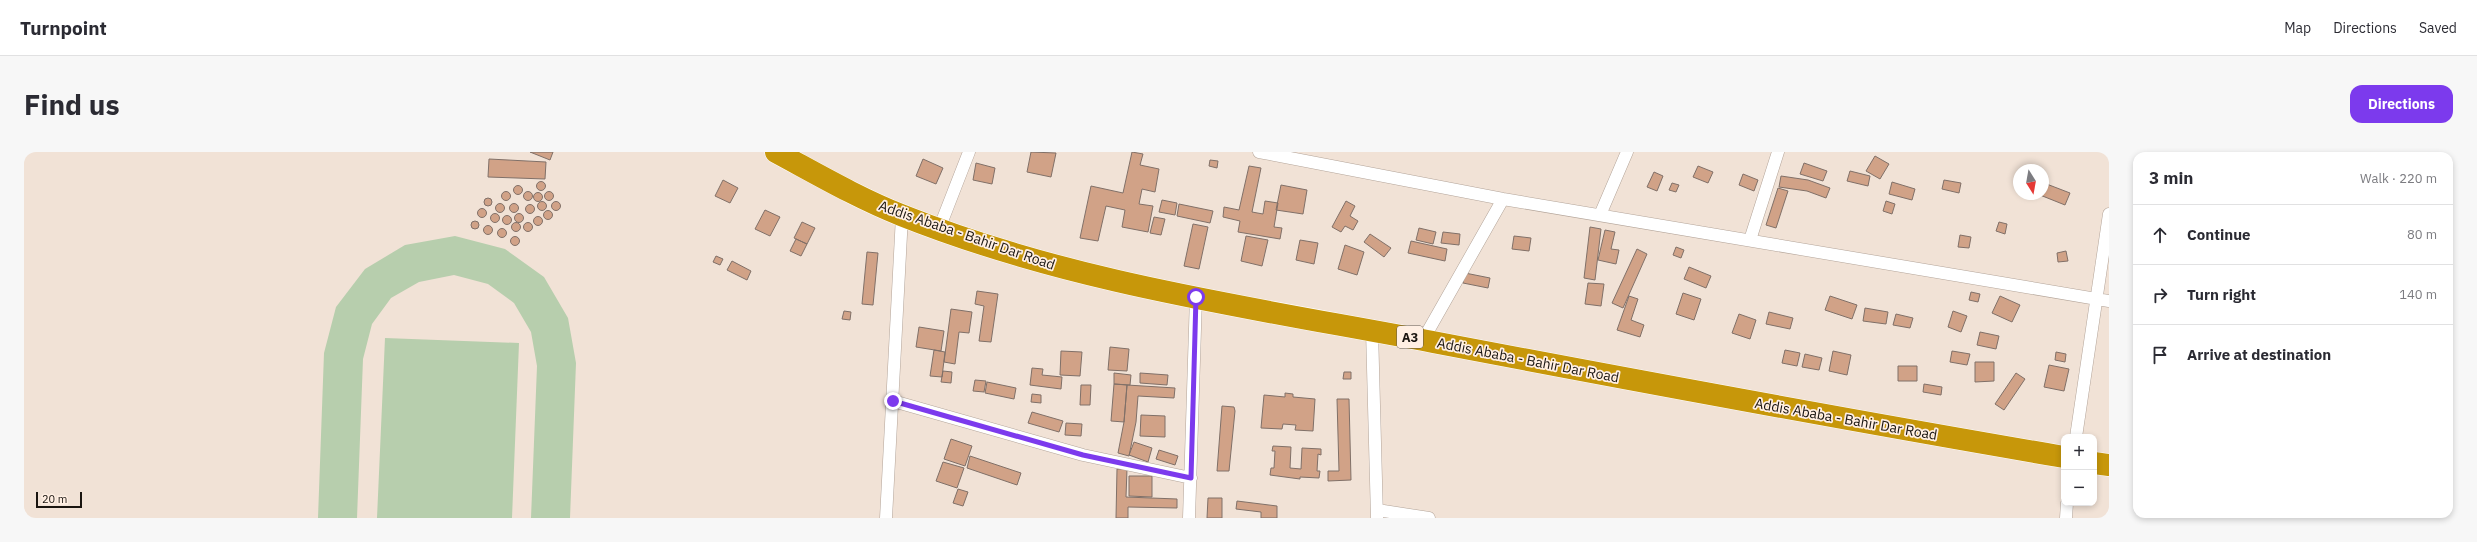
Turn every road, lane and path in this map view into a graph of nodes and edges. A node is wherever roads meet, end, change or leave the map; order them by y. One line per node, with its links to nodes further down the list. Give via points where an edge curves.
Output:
1 (776, 152): 9 (highway, Addis Ababa - Bahir Dar Road / A3)
2 (969, 152): 10 (street)
3 (1259, 152): 6 (street)
4 (1626, 152): 8 (street)
5 (1778, 152): 11 (street)
6 (1503, 199): 8 (street); 16 (street)
7 (2109, 214): 13 (street)
8 (1600, 215): 11 (street)
9 (902, 216): 10 (highway, Addis Ababa - Bahir Dar Road / A3); 17 (street)
10 (939, 229): 12 (highway, Addis Ababa - Bahir Dar Road / A3, via 1030,260)
11 (1750, 240): 13 (street)
12 (1196, 297): 15 (highway, Addis Ababa - Bahir Dar Road / A3); 22 (street)
13 (2096, 298): 14 (street); 18 (street)
14 (2109, 300)
15 (1372, 330): 16 (highway, Addis Ababa - Bahir Dar Road / A3); 24 (street)
16 (1423, 340): 19 (highway, Addis Ababa - Bahir Dar Road / A3)
17 (893, 401): 22 (street, via 1083,455); 25 (street)
18 (2076, 434)
19 (2061, 457)
20 (2097, 463): 21 (highway)
21 (2109, 465)
22 (1191, 478): 26 (street)
23 (2067, 506): 28 (street)
24 (1377, 514): 27 (street)
25 (886, 518)
26 (1189, 518)
27 (1430, 518)
28 (2066, 518)

